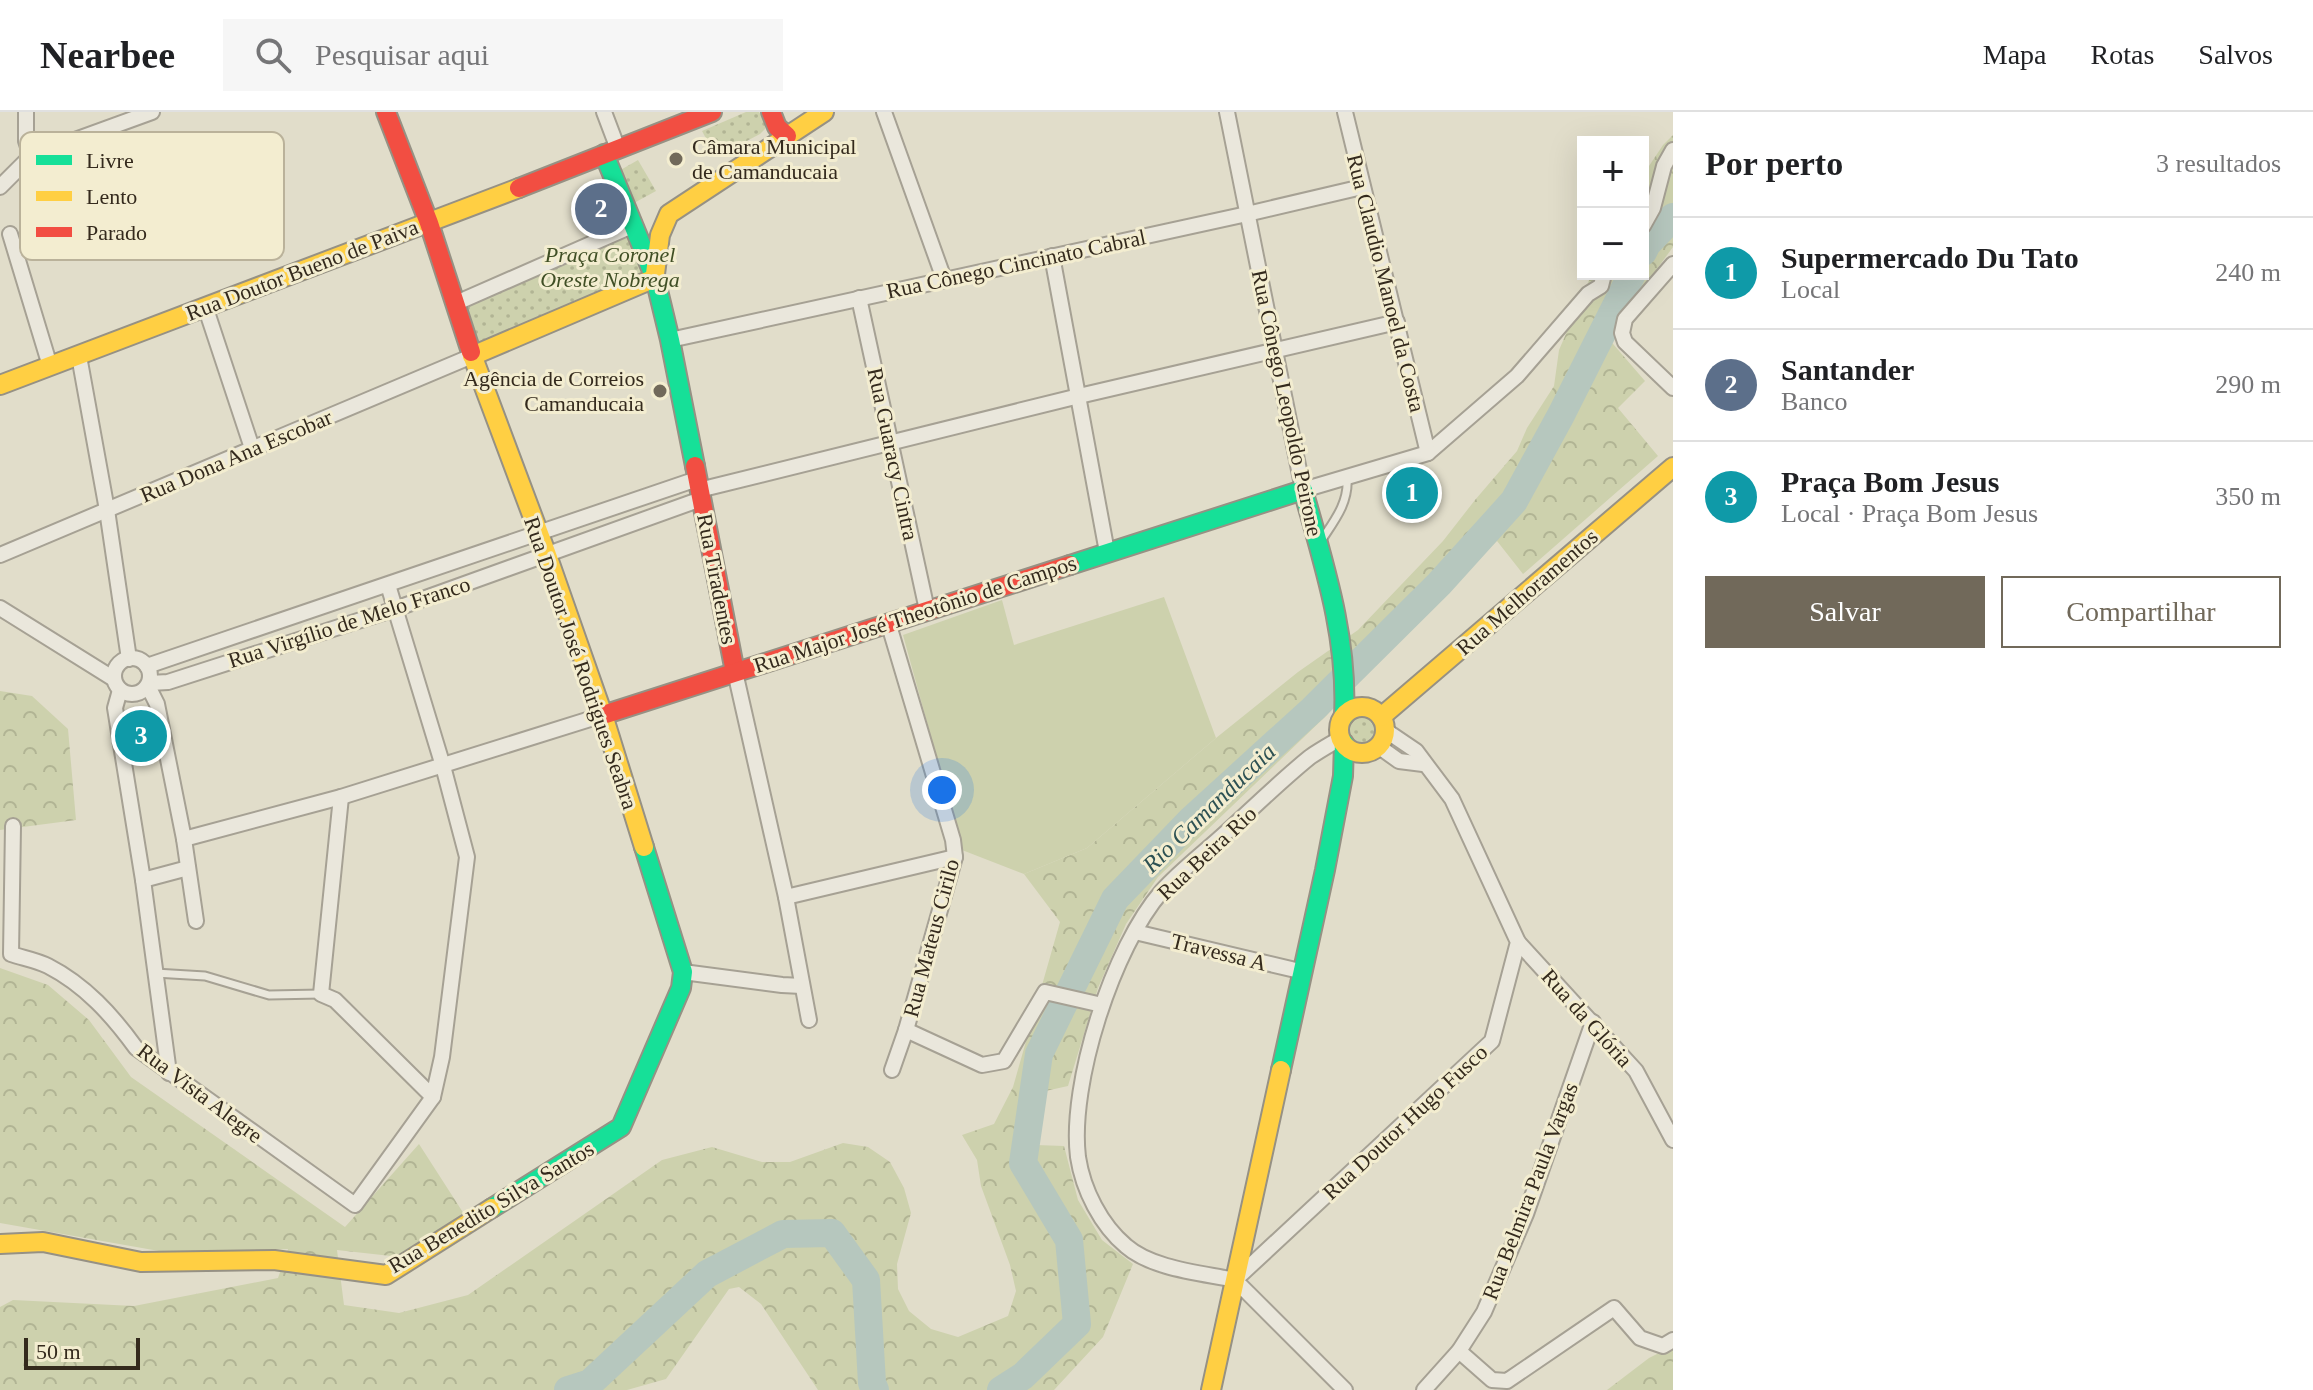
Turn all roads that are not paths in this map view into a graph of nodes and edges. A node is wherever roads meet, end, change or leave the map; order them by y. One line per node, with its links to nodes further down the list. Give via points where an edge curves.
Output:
1 (152, 112): 10 (street)
2 (386, 112): 19 (main road, Rua Doutor José Rodrigues Seabra)
3 (604, 112): 13 (street)
4 (712, 112): 13 (main road, Rua Doutor Bueno de Paiva)
5 (771, 112): 11 (main road)
6 (824, 112): 11 (main road)
7 (884, 112): 25 (street)
8 (1227, 112): 17 (street, Rua Cônego Leopoldo Peirone)
9 (1345, 112): 16 (street, Rua Claudio Manoel da Costa)
10 (97, 132)
11 (787, 136): 24 (main road, via 669,214)
12 (1673, 150): 18 (street)
13 (611, 152): 19 (main road, Rua Doutor Bueno de Paiva); 20 (main road)
14 (20, 167): 15 (street)
15 (0, 187)
16 (1362, 187): 17 (street, Rua Cônego Cincinato Cabral); 30 (street, Rua Claudio Manoel da Costa)
17 (1247, 214): 22 (street, Rua Cônego Cincinato Cabral); 32 (street, Rua Cônego Leopoldo Peirone)
18 (1649, 215)
19 (429, 223): 28 (main road, Rua Doutor José Rodrigues Seabra); 29 (main road, Rua Doutor Bueno de Paiva)
20 (634, 225): 24 (main road); 28 (street)
21 (10, 234): 35 (street)
22 (1052, 256): 25 (street, Rua Cônego Cincinato Cabral); 38 (street)
23 (1673, 264): 37 (street, via 1622,328 1625,342)
24 (655, 278): 31 (main road, Rua Tiradentes); 34 (main road)
25 (944, 279): 27 (street, Rua Cônego Cincinato Cabral)
26 (1602, 280): 41 (street, Rua Major José Theotônio de Campos, via 1517,376)
27 (859, 298): 31 (street, Rua Cônego Cincinato Cabral); 39 (street, Rua Guaracy Cintra)
28 (454, 304): 34 (main road, Rua Doutor José Rodrigues Seabra)
29 (205, 306): 33 (main road, Rua Doutor Bueno de Paiva); 40 (street)
30 (1397, 322): 32 (street); 41 (street, Rua Claudio Manoel da Costa)
31 (670, 340): 44 (main road, Rua Tiradentes)
32 (1275, 350): 38 (street); 45 (street, Rua Cônego Leopoldo Peirone)
33 (79, 356): 35 (main road, Rua Doutor Bueno de Paiva); 46 (street)
34 (472, 356): 40 (street, Rua Dona Ana Escobar); 47 (main road, Rua Doutor José Rodrigues Seabra)
35 (50, 366): 36 (main road, Rua Doutor Bueno de Paiva)
36 (0, 385)
37 (1673, 388)
38 (1079, 396): 39 (street); 49 (street)
39 (890, 442): 44 (street); 55 (street, Rua Guaracy Cintra)
40 (252, 448): 46 (street, Rua Dona Ana Escobar)
41 (1428, 453): 43 (street, Rua Major José Theotônio de Campos)
42 (1673, 467): 66 (main road, Rua Melhoramentos)
43 (1347, 478): 45 (street, Rua Major José Theotônio de Campos); 48 (lane, via 1348,491)
44 (699, 489): 47 (street, Rua Virgílio de Melo Franco); 51 (street, Rua Virgílio de Melo Franco); 59 (main road, Rua Tiradentes)
45 (1303, 490): 48 (main road, Rua Cônego Leopoldo Peirone); 49 (main road, Rua Major José Theotônio de Campos)
46 (107, 510): 50 (street, Rua Dona Ana Escobar); 57 (street)
47 (537, 533): 51 (main road, Rua Doutor José Rodrigues Seabra); 52 (street, Rua Virgílio de Melo Franco)
48 (1318, 546): 62 (main road, Rua Cônego Leopoldo Peirone, via 1340,631)
49 (1107, 552): 55 (main road, Rua Major José Theotônio de Campos)
50 (0, 555)
51 (547, 555): 54 (street, Rua Virgílio de Melo Franco); 64 (main road, Rua Doutor José Rodrigues Seabra)
52 (388, 585): 54 (street); 58 (street, Rua Virgílio de Melo Franco)
53 (0, 608): 60 (street)
54 (395, 609): 61 (street, Rua Virgílio de Melo Franco); 68 (street)
55 (927, 610): 56 (main road, Rua Major José Theotônio de Campos)
56 (888, 622): 59 (main road, Rua Major José Theotônio de Campos); 73 (street, Rua Mateus Cirilo)
57 (129, 659): 58 (street); 60 (street, via 116,668)
58 (147, 666): 61 (street)
59 (735, 672): 64 (main road, Rua Major José Theotônio de Campos); 76 (street, Rua Tiradentes)
60 (117, 684): 61 (street, via 132,694); 75 (street, via 115,708)
61 (149, 685): 72 (street)
62 (1346, 693): 63 (main road); 65 (main road, Rua Cônego Leopoldo Peirone)
63 (1364, 707): 65 (main road); 66 (main road, via 1371,709)
64 (603, 715): 68 (street, Rua Major José Theotônio de Campos); 80 (main road, Rua Doutor José Rodrigues Seabra)
65 (1344, 716): 67 (main road)
66 (1378, 736): 67 (main road, via 1356,752); 69 (main road, Rua Melhoramentos); 79 (street, via 1399,761 1423,764 1452,799)
67 (1342, 740): 69 (main road); 78 (street, Rua Beira Rio, via 1312,755 1161,891)
68 (443, 766): 70 (street, Rua Major José Theotônio de Campos); 91 (street, via 467,857)
69 (1343, 776): 81 (main road)
70 (341, 797): 72 (street, Rua Major José Theotônio de Campos); 84 (street)
71 (13, 826): 90 (street, Rua Vista Alegre, via 11,954 45,964 76,982 136,1048)
72 (184, 839): 74 (street)
73 (955, 857): 76 (street); 88 (street, Rua Mateus Cirilo)
74 (188, 868): 75 (street); 77 (street)
75 (143, 880): 82 (street)
76 (786, 897): 83 (street, Rua Tiradentes)
77 (196, 921)
78 (1135, 932): 81 (street, Travessa A); 85 (street, Rua Beira Rio)
79 (1518, 942): 87 (street, Rua da Glória); 94 (street, Rua Doutor Hugo Fusco, via 1492,1041)
80 (683, 972): 83 (street); 93 (main road, Rua Benedito Silva Santos, via 681,988 621,1127 386,1275 274,1260 141,1262 43,1242)
81 (1304, 972): 94 (main road)
82 (155, 973): 84 (lane, via 205,976 269,995); 90 (street)
83 (802, 986): 86 (street, Rua Tiradentes)
84 (321, 994): 91 (street, via 335,1000)
85 (1102, 1005): 88 (street, via 1045,992 1004,1061 982,1065); 94 (street, Rua Beira Rio, via 1083,1070 1077,1135 1090,1196 1106,1226 1129,1249 1163,1265)
86 (809, 1020)
87 (1593, 1022): 92 (street, Rua da Glória, via 1636,1071); 96 (street, Rua Belmira Paula Vargas, via 1526,1214 1484,1312)
88 (906, 1030): 89 (street, Rua Mateus Cirilo)
89 (892, 1070)
90 (169, 1073): 91 (street, Rua Vista Alegre, via 355,1205)
91 (433, 1097)
92 (1673, 1140)
93 (0, 1244)
94 (1235, 1280): 97 (main road); 98 (street)
95 (1673, 1340): 96 (street, via 1663,1346 1640,1338 1614,1308 1507,1381 1492,1380)
96 (1459, 1351): 99 (street, Rua Belmira Paula Vargas)
97 (1211, 1390)
98 (1345, 1390)
99 (1424, 1390)

